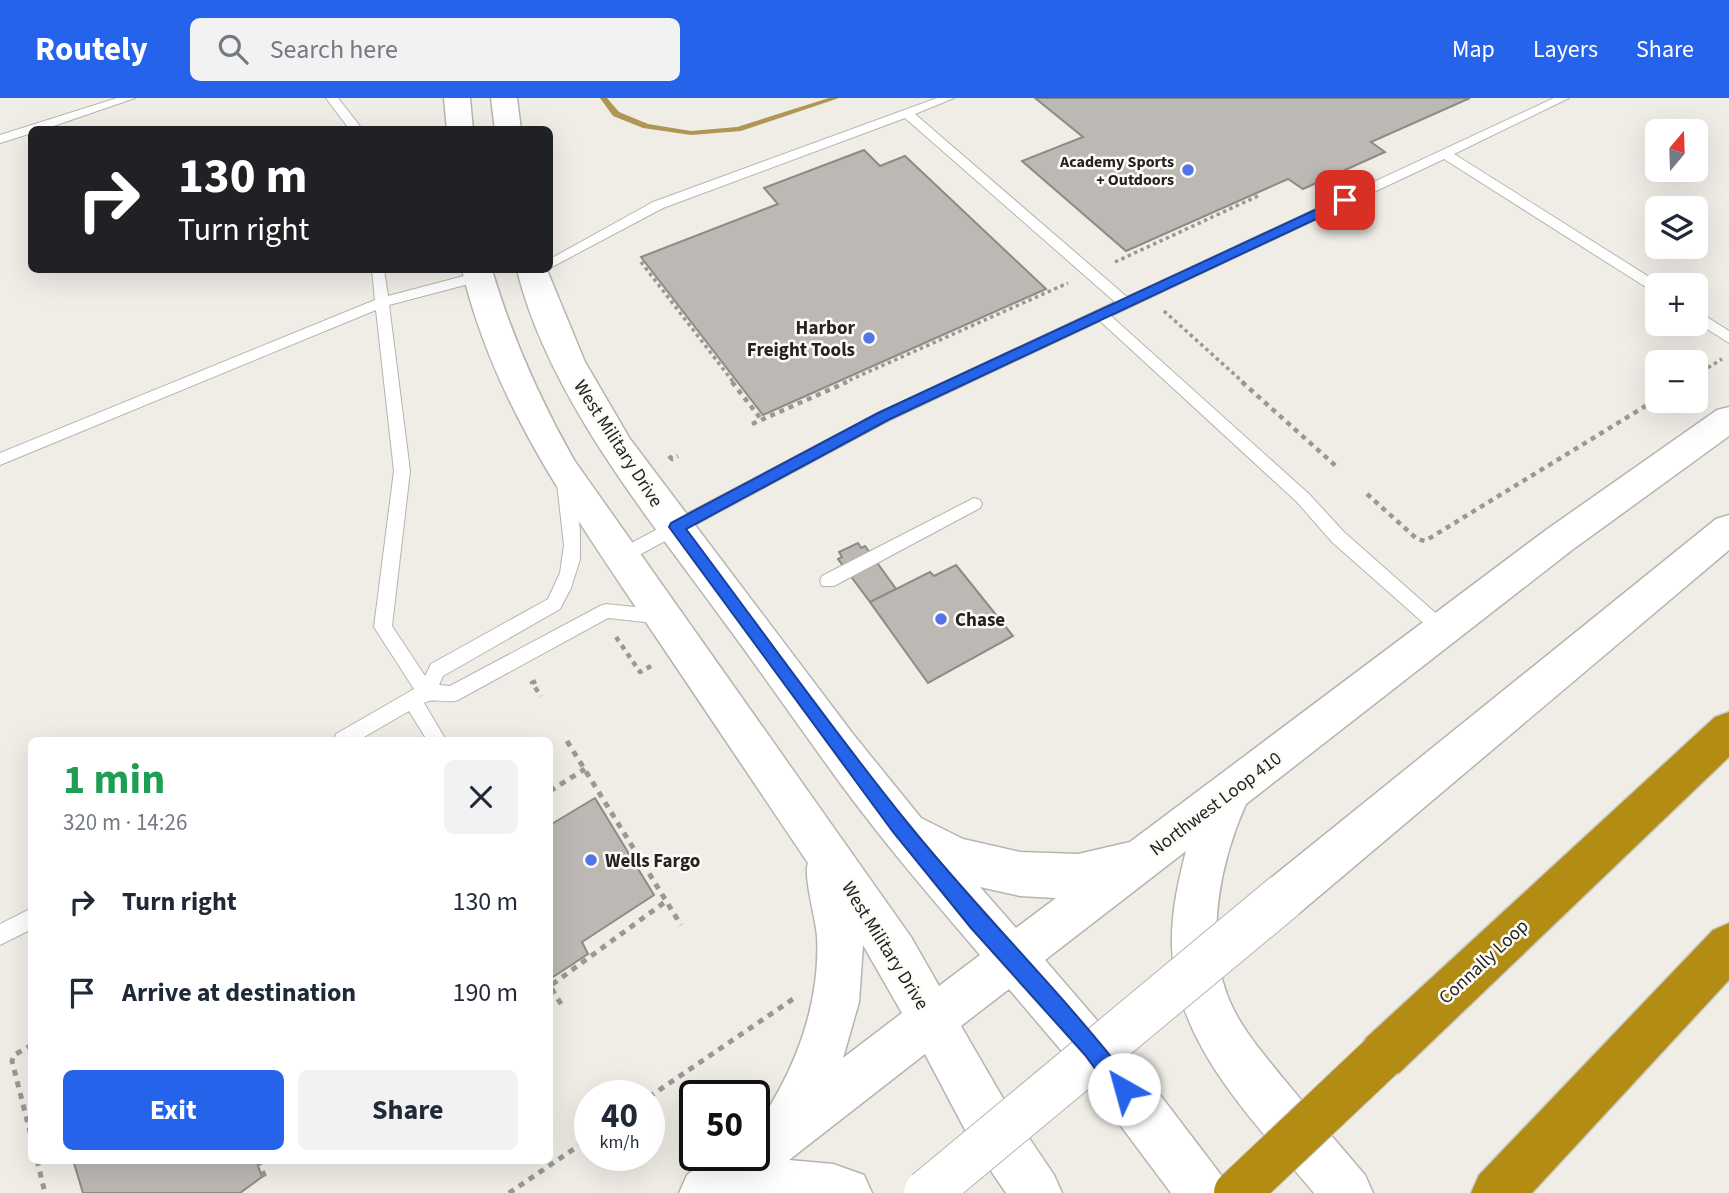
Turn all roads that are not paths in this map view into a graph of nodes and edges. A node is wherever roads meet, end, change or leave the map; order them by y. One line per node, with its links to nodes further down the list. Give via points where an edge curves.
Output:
1 (129, 98): 8 (lane)
2 (332, 98): 9 (lane)
3 (457, 98): 10 (main road)
4 (504, 98): 11 (main road)
5 (948, 98): 7 (lane)
6 (1563, 98): 14 (lane)
7 (906, 114): 15 (lane, via 659,205); 21 (lane)
8 (41, 126)
9 (354, 126)
10 (460, 126)
11 (508, 126)
12 (28, 130): 13 (lane)
13 (0, 139)
14 (1445, 153): 19 (lane); 21 (lane)
15 (553, 262)
16 (378, 273): 20 (lane)
17 (478, 273): 20 (lane); 25 (main road, via 508,279 516,305); 28 (main road, West Military Drive, via 492,329)
18 (540, 273): 25 (main road, West Military Drive, via 546,316)
19 (1645, 280)
20 (382, 302): 27 (lane); 36 (lane, via 402,471 383,627)
21 (1125, 303): 22 (lane)
22 (1101, 314): 30 (lane, via 883,416); 35 (lane)
23 (1708, 323): 24 (lane)
24 (1729, 338)
25 (567, 360): 30 (main road, West Military Drive, via 588,402)
26 (1729, 419): 35 (main road, Northwest Loop 410)
27 (0, 460)
28 (562, 469): 32 (main road, West Military Drive); 36 (lane, via 574,537 565,586 554,604 437,670)
29 (974, 503): 33 (lane)
30 (676, 527): 32 (lane); 42 (main road, West Military Drive)
31 (1729, 529): 54 (main road, bridge)
32 (622, 556): 34 (main road, West Military Drive)
33 (828, 581)
34 (666, 617): 36 (lane, via 606,611 452,694); 41 (main road, West Military Drive)
35 (1442, 629): 40 (main road, Northwest Loop 410)
36 (419, 696): 38 (lane); 39 (lane)
37 (1729, 730): 57 (highway, Connally Loop, bridge)
38 (347, 737)
39 (436, 737)
40 (1229, 794): 43 (main road, Northwest Loop 410); 58 (main road, via 1217,814 1198,891 1195,952 1203,999 1225,1044)
41 (806, 823): 48 (main road, West Military Drive, via 901,962); 49 (main road, via 836,898 842,955 835,1009 824,1042)
42 (899, 826): 43 (main road, via 940,852 1034,876 1104,870); 47 (main road, West Military Drive)
43 (1147, 855): 47 (main road, Northwest Loop 410)
44 (28, 920): 45 (lane)
45 (0, 935)
46 (1729, 946): 50 (highway)
47 (1012, 960): 48 (main road, Northwest Loop 410); 56 (main road, West Military Drive, via 1092,1048)
48 (933, 1020): 49 (main road, Northwest Loop 410); 55 (main road, West Military Drive, via 990,1125)
49 (780, 1136): 51 (main road, Northwest Loop 410)
50 (1503, 1186)
51 (705, 1193)
52 (744, 1193): 53 (main road, via 775,1184 800,1184)
53 (846, 1193)
54 (927, 1193)
55 (1036, 1193)
56 (1203, 1193)
57 (1237, 1193)
58 (1347, 1193)

